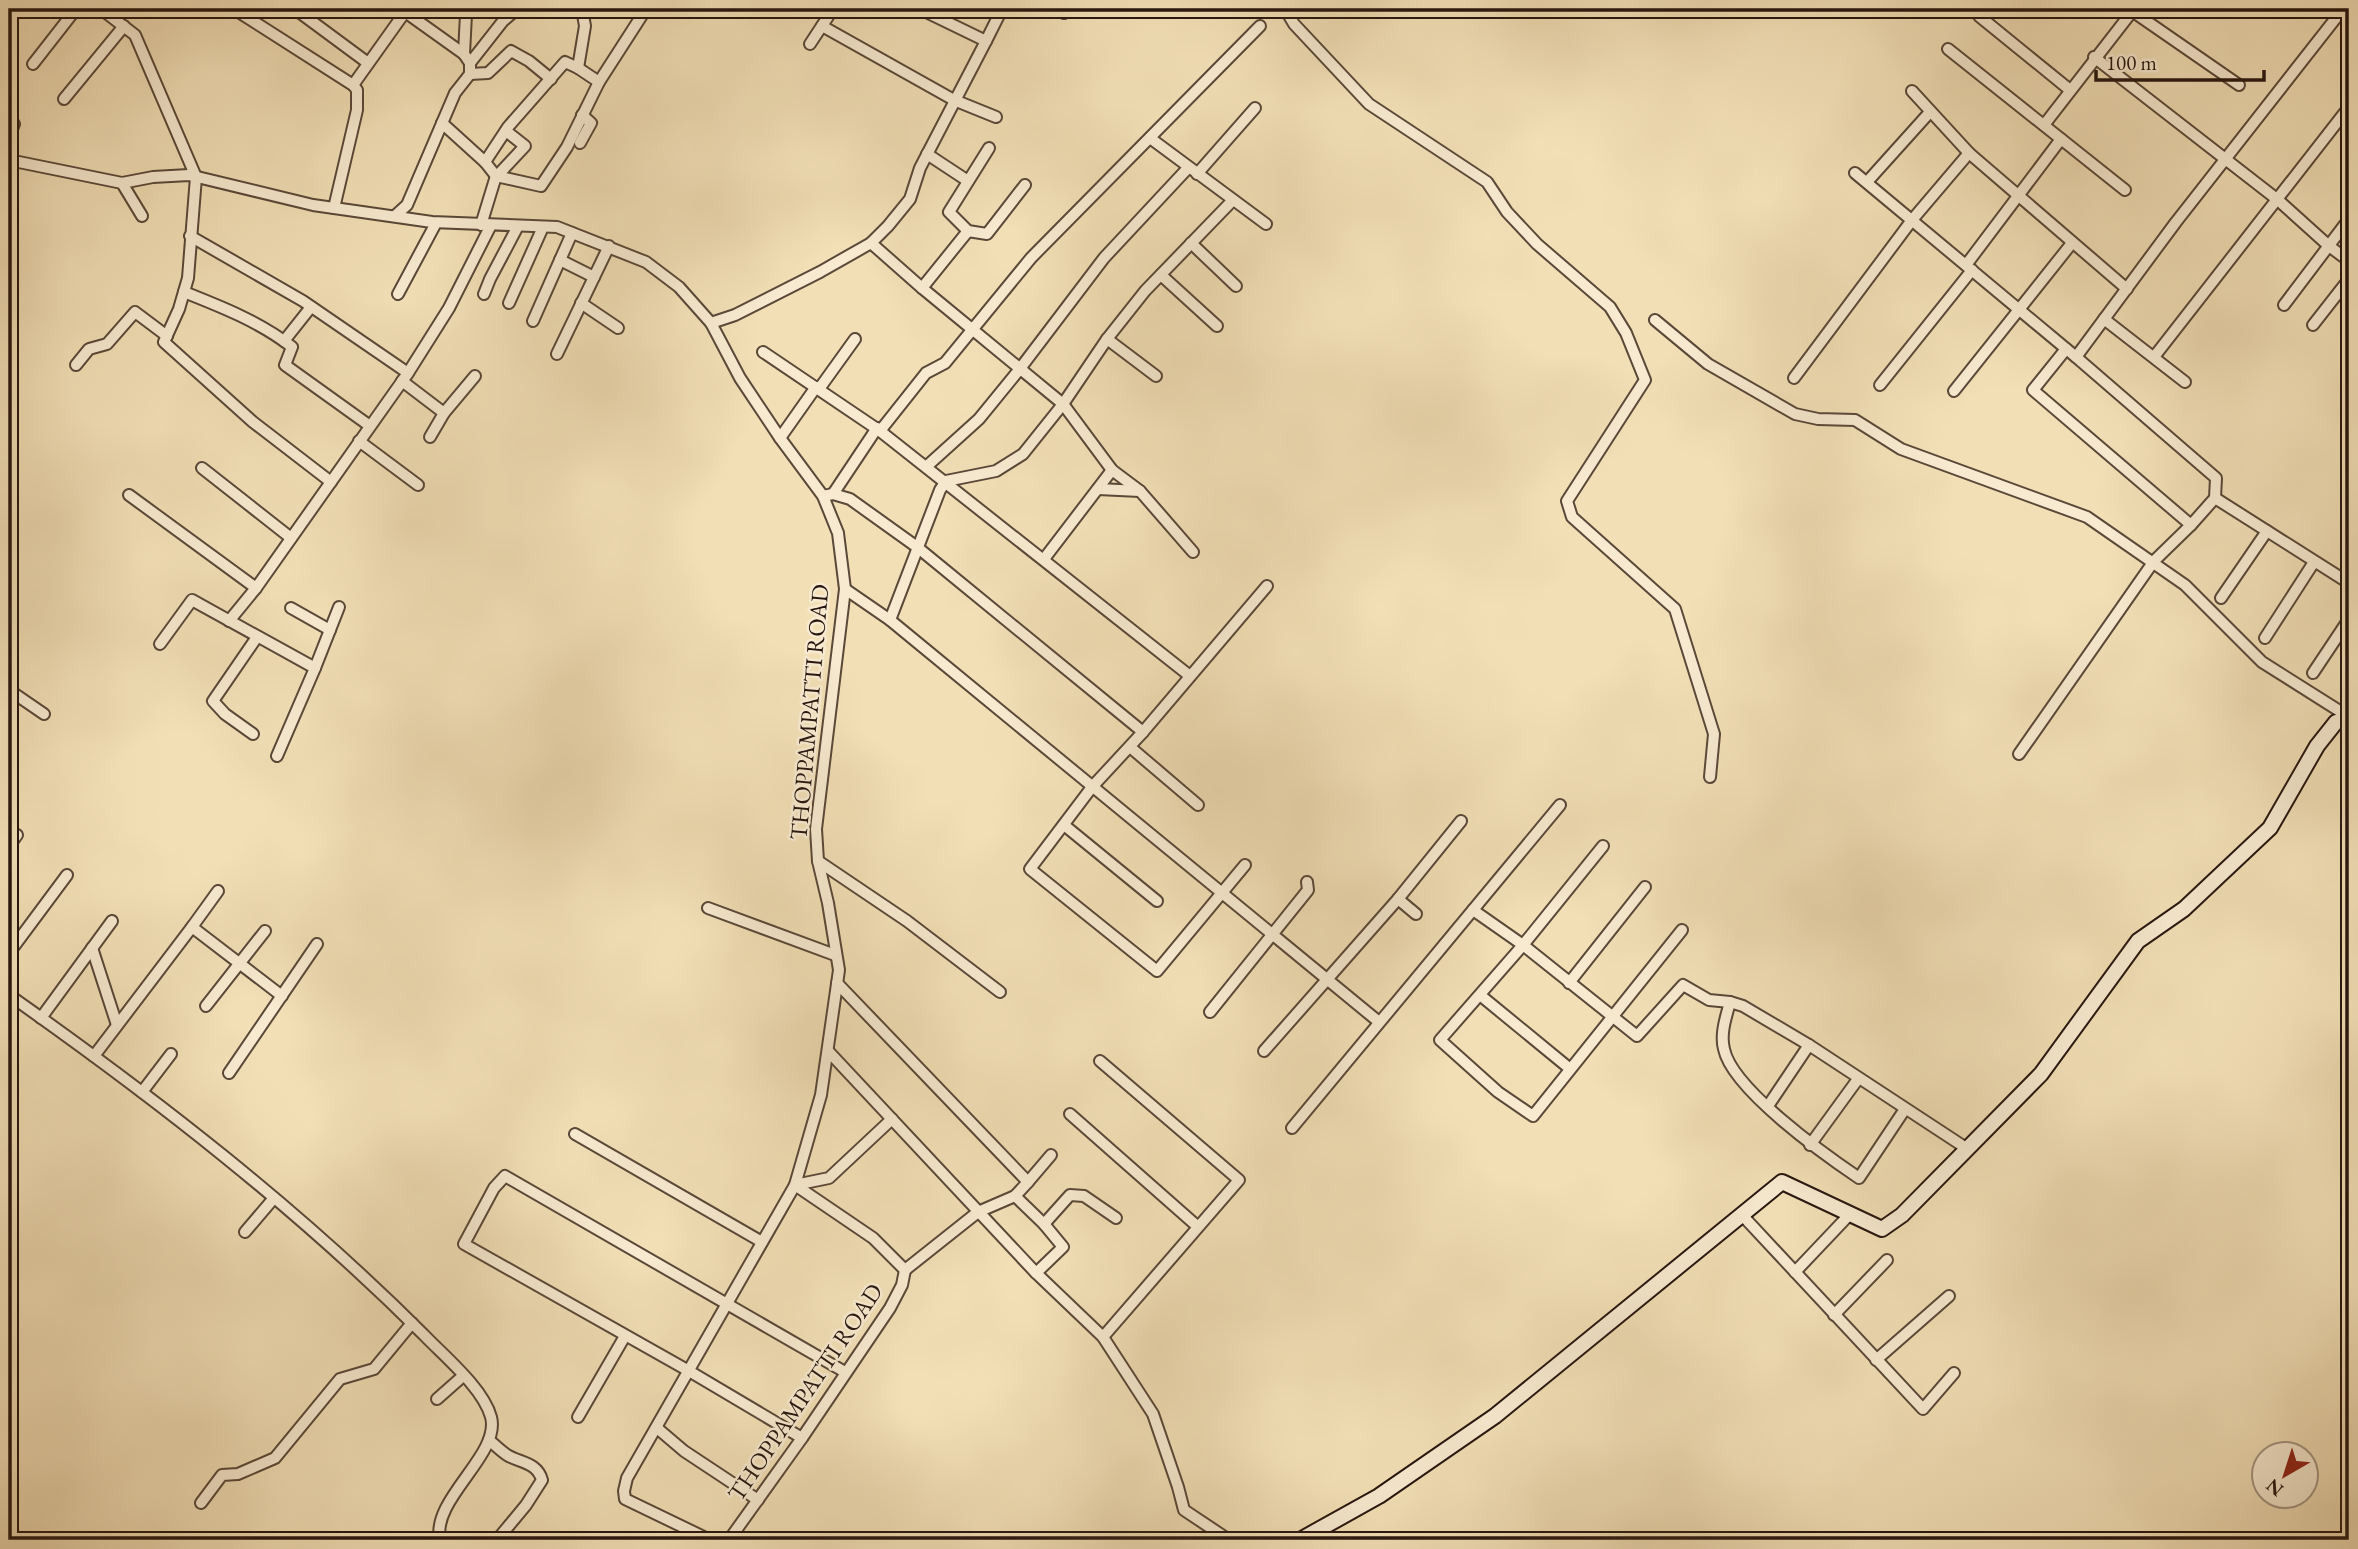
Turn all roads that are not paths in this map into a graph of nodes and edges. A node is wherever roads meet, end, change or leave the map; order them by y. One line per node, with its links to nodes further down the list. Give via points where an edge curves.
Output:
1 (76, 9): 25 (street)
2 (101, 9): 17 (street)
3 (234, 9): 30 (street)
4 (295, 9): 24 (street)
5 (517, 9): 26 (street)
6 (583, 9): 27 (street)
7 (646, 9): 29 (street)
8 (833, 9): 18 (street)
9 (920, 9): 20 (street)
10 (1002, 9): 20 (street)
11 (1285, 9): 180 (street, via 1369,104 1487,182 1537,244 1610,307 1626,333 1645,380 1567,502 1572,517 1675,609 1714,734)
12 (403, 10): 24 (street); 26 (street)
13 (2133, 10): 23 (street); 31 (street)
14 (465, 11): 26 (street)
15 (2349, 13): 52 (street, via 2343,9)
16 (1979, 16): 32 (street)
17 (124, 26): 34 (street); 58 (street, via 135,35 147,58)
18 (822, 26): 21 (street); 35 (street)
19 (1260, 26): 46 (street)
20 (986, 41): 35 (street)
21 (810, 44)
22 (1948, 49): 43 (street)
23 (2094, 57): 32 (street); 52 (street)
24 (368, 63): 30 (street)
25 (33, 64)
26 (468, 64): 28 (street, via 488,74 511,51); 42 (street)
27 (578, 68): 28 (street, via 565,62); 29 (street)
28 (551, 79): 44 (street)
29 (599, 82): 39 (street)
30 (353, 85): 67 (street, via 358,90 357,110)
31 (2239, 85)
32 (2070, 90): 43 (street)
33 (1912, 91): 38 (street)
34 (64, 99)
35 (954, 100): 40 (street); 51 (street)
36 (2349, 107): 66 (street)
37 (1255, 108): 55 (street)
38 (1930, 112): 50 (street); 60 (street)
39 (582, 115): 48 (street, via 591,123); 57 (street, via 541,186)
40 (996, 117)
41 (9, 121): 45 (street, via 14,124)
42 (442, 123): 54 (street); 68 (street, via 407,205)
43 (2044, 125): 47 (street)
44 (506, 131): 54 (street); 57 (street, via 525,146)
45 (9, 137)
46 (1150, 138): 55 (street); 109 (street, via 1031,258)
47 (2061, 139): 63 (street); 64 (street)
48 (580, 143)
49 (989, 148): 59 (street)
50 (1969, 153): 64 (street); 71 (street)
51 (927, 154): 59 (street); 80 (street, via 910,199)
52 (2226, 159): 66 (street); 93 (street)
53 (9, 160): 61 (street)
54 (485, 162): 57 (street)
55 (1192, 171): 65 (street); 120 (street, via 1104,258)
56 (1855, 173): 60 (street)
57 (496, 176): 74 (street)
58 (196, 177): 61 (street, THOPPAMPATTI ROAD); 67 (street, THOPPAMPATTI ROAD); 79 (street)
59 (968, 181): 77 (street, via 949,212)
60 (1867, 182): 71 (street)
61 (122, 183): 69 (street)
62 (1026, 185): 77 (street, via 986,234)
63 (2125, 190)
64 (2018, 196): 82 (street); 87 (street)
65 (1233, 200): 73 (street); 81 (street)
66 (2278, 200): 84 (street); 118 (street)
67 (334, 208): 68 (street, THOPPAMPATTI ROAD)
68 (396, 215): 72 (street, THOPPAMPATTI ROAD)
69 (142, 216)
70 (2349, 219): 84 (street)
71 (1912, 220): 87 (street); 124 (street)
72 (436, 223): 74 (street, THOPPAMPATTI ROAD); 95 (street)
73 (1266, 224)
74 (486, 225): 75 (street, THOPPAMPATTI ROAD); 123 (street, via 449,308)
75 (518, 226): 76 (street, THOPPAMPATTI ROAD); 96 (street)
76 (543, 227): 78 (street, THOPPAMPATTI ROAD); 97 (street)
77 (968, 231): 92 (street)
78 (572, 233): 83 (street, THOPPAMPATTI ROAD); 85 (street)
79 (190, 236): 94 (street); 100 (street)
80 (871, 243): 92 (street); 105 (street, via 735,315)
81 (1191, 243): 88 (street); 91 (street)
82 (2072, 243): 93 (street); 101 (street)
83 (609, 246): 89 (street); 105 (street, THOPPAMPATTI ROAD, via 646,262 671,281)
84 (2329, 246): 86 (street); 99 (street)
85 (560, 260): 89 (street); 104 (street)
86 (2349, 261)
87 (1969, 267): 101 (street); 126 (street)
88 (1161, 275): 107 (street); 112 (street)
89 (594, 277): 98 (street)
90 (2349, 279): 106 (street)
91 (1236, 286)
92 (922, 288): 109 (street)
93 (2127, 289): 102 (street)
94 (184, 292): 110 (street); 113 (street, via 230,310)
95 (398, 294)
96 (484, 294)
97 (509, 303)
98 (582, 303): 108 (street); 116 (street)
99 (2284, 304)
100 (311, 307): 113 (street); 123 (street)
101 (2019, 309): 114 (street); 128 (street)
102 (2104, 319): 117 (street); 118 (street)
103 (1655, 320): 153 (street, via 1708,364 1795,414 1855,420 1901,449 2087,517)
104 (533, 321)
105 (710, 323): 134 (street, THOPPAMPATTI ROAD)
106 (2313, 325)
107 (1217, 326)
108 (618, 328)
109 (973, 330): 120 (street); 132 (street, via 945,363 926,373)
110 (167, 336): 119 (street, via 135,312 107,344 89,349); 140 (street, via 164,342 253,422)
111 (855, 339): 127 (street)
112 (1107, 339): 122 (street); 129 (street)
113 (285, 341): 131 (street, via 292,347 285,365)
114 (2066, 349): 117 (street); 147 (street, via 2033,390)
115 (763, 352): 127 (street)
116 (556, 354)
117 (2076, 357): 146 (street, via 2216,478)
118 (2154, 357): 125 (street)
119 (76, 365)
120 (1019, 370): 129 (street); 136 (street, via 979,419)
121 (475, 376): 130 (street)
122 (1156, 376)
123 (405, 377): 130 (street); 131 (street)
124 (1794, 379)
125 (2185, 382)
126 (1880, 385)
127 (817, 388): 132 (street); 134 (street)
128 (1954, 391)
129 (1063, 404): 138 (street); 139 (street, via 1023,454 996,471)
130 (444, 413): 133 (street)
131 (370, 426): 135 (street)
132 (879, 429): 136 (street); 145 (street)
133 (430, 437)
134 (780, 438): 145 (street, THOPPAMPATTI ROAD)
135 (359, 441): 140 (street); 141 (street)
136 (927, 466): 139 (street)
137 (202, 468): 149 (street)
138 (1112, 470): 142 (street); 143 (street)
139 (946, 481): 150 (street); 152 (street)
140 (331, 482): 149 (street)
141 (418, 485)
142 (1098, 489): 143 (street); 152 (street)
143 (1140, 491): 151 (street)
144 (130, 495): 157 (street)
145 (828, 495): 150 (street, via 850,499); 158 (street, THOPPAMPATTI ROAD)
146 (2215, 498): 147 (street); 148 (street)
147 (2191, 525): 153 (street)
148 (2267, 531): 154 (street); 159 (street)
149 (291, 538): 157 (street)
150 (917, 547): 163 (street); 175 (street)
151 (1193, 552)
152 (1044, 559): 171 (street)
153 (2154, 561): 174 (street, via 2185,585 2262,662); 178 (street)
154 (2314, 562): 155 (street); 167 (street)
155 (2349, 583)
156 (1267, 586): 171 (street)
157 (256, 588): 164 (street)
158 (845, 589): 163 (street); 189 (street, THOPPAMPATTI ROAD, via 816,829)
159 (2221, 598)
160 (339, 607): 165 (street)
161 (291, 608): 165 (street)
162 (2349, 619): 170 (street)
163 (890, 620): 181 (street)
164 (229, 621): 166 (street); 168 (street, via 192,600)
165 (330, 630): 169 (street)
166 (257, 637): 169 (street); 176 (street, via 213,701)
167 (2265, 638)
168 (160, 644)
169 (314, 668): 179 (street)
170 (2313, 673)
171 (1190, 676): 175 (street)
172 (9, 690): 173 (street)
173 (44, 714)
174 (2349, 718): 243 (street, via 2336,722 2317,746 2270,828 2184,909 2138,941 2041,1074)
175 (1143, 732): 177 (street)
176 (253, 734)
177 (1130, 747): 181 (street); 182 (street)
178 (2019, 754)
179 (277, 756)
180 (1710, 777)
181 (1092, 787): 185 (street); 195 (street)
182 (1198, 805)
183 (1560, 805): 199 (street)
184 (1461, 821): 196 (street)
185 (1064, 825): 195 (street, via 1030,869 1157,971); 197 (street)
186 (17, 835): 187 (street)
187 (9, 846)
188 (1603, 846): 207 (street)
189 (818, 862): 210 (street, THOPPAMPATTI ROAD); 215 (street, via 907,921)
190 (1245, 865): 195 (street)
191 (67, 875): 209 (street)
192 (1307, 882): 205 (street, via 1308,891)
193 (1645, 887): 214 (street)
194 (218, 891): 202 (street)
195 (1222, 893): 205 (street)
196 (1398, 899): 200 (street); 212 (street)
197 (1157, 901)
198 (708, 908): 210 (street)
199 (1473, 910): 207 (street); 224 (street)
200 (1416, 914)
201 (112, 921): 208 (street)
202 (192, 927): 211 (street); 225 (street)
203 (1682, 930): 222 (street)
204 (265, 931): 211 (street)
205 (1273, 933): 212 (street); 221 (street)
206 (317, 944): 218 (street)
207 (1523, 945): 214 (street); 217 (street)
208 (92, 948): 223 (street); 225 (street)
209 (9, 953)
210 (835, 955): 213 (street, THOPPAMPATTI ROAD)
211 (241, 964): 218 (street); 220 (street)
212 (1328, 979): 224 (street); 227 (street)
213 (837, 983): 228 (street, THOPPAMPATTI ROAD); 245 (street)
214 (1569, 983): 222 (street)
215 (1000, 992)
216 (9, 995): 223 (street)
217 (1480, 995): 232 (street); 232 (street, via 1440,1040 1498,1092 1533,1116)
218 (282, 996): 233 (street)
219 (1730, 1002): 222 (street, via 1709,1000 1683,985 1637,1036); 226 (street); 236 (street, via 1723,1026 1724,1049 1733,1070)
220 (206, 1006)
221 (1210, 1012)
222 (1611, 1016): 232 (street)
223 (41, 1018): 230 (street)
224 (1379, 1021): 240 (street)
225 (117, 1025): 230 (street)
226 (1809, 1045): 234 (street); 236 (street)
227 (1264, 1051)
228 (829, 1052): 239 (street); 246 (street, THOPPAMPATTI ROAD)
229 (171, 1054): 235 (street)
230 (94, 1056): 235 (street)
231 (1100, 1061): 254 (street, via 1239,1180)
232 (1569, 1068)
233 (229, 1073)
234 (1858, 1079): 237 (street); 242 (street)
235 (142, 1092): 248 (street)
236 (1768, 1106): 242 (street)
237 (1905, 1109): 242 (street, via 1859,1178); 243 (street)
238 (1070, 1114): 254 (street)
239 (891, 1119): 246 (street, via 829,1178); 249 (street)
240 (1292, 1128)
241 (575, 1134): 256 (street)
242 (1810, 1145)
243 (1966, 1148): 250 (street, via 1902,1215 1882,1229)
244 (1051, 1155): 245 (street)
245 (1028, 1182): 247 (street)
246 (795, 1185): 256 (street); 258 (street, THOPPAMPATTI ROAD, via 873,1238)
247 (1015, 1196): 249 (street); 253 (street)
248 (274, 1198): 255 (street); 264 (street)
249 (978, 1212): 258 (street); 260 (street)
250 (1850, 1214): 251 (street, via 1782,1182); 259 (street)
251 (1742, 1215): 259 (street); 284 (street, via 1495,1416 1379,1496)
252 (1116, 1218): 253 (street, via 1084,1196 1070,1195)
253 (1044, 1224): 260 (street, via 1063,1247)
254 (1197, 1226): 266 (street)
255 (245, 1232)
256 (762, 1242): 262 (street)
257 (1887, 1260): 263 (street)
258 (905, 1270): 269 (street, THOPPAMPATTI ROAD, via 890,1308)
259 (1795, 1272): 263 (street)
260 (1036, 1273): 266 (street)
261 (1949, 1296): 267 (street)
262 (726, 1305): 265 (street, via 505,1176 464,1244); 268 (street); 269 (street)
263 (1834, 1315): 267 (street)
264 (412, 1323): 271 (street); 278 (street, via 374,1369 340,1379 275,1458 238,1474 222,1475)
265 (625, 1336): 268 (street); 273 (street)
266 (1103, 1336): 283 (street, via 1153,1414 1184,1510)
267 (1876, 1360): 270 (street, via 1923,1409)
268 (689, 1371): 274 (street); 275 (street)
269 (845, 1372): 275 (street, THOPPAMPATTI ROAD)
270 (1954, 1373)
271 (463, 1376): 272 (street); 276 (street, via 491,1418)
272 (437, 1399)
273 (578, 1417)
274 (657, 1428): 277 (street); 281 (street, via 627,1478 625,1499)
275 (802, 1438): 277 (street, THOPPAMPATTI ROAD)
276 (489, 1440): 279 (street, via 450,1501 438,1529); 280 (street, via 508,1456 525,1461 542,1480)
277 (758, 1500): 282 (street, THOPPAMPATTI ROAD)
278 (201, 1503)
279 (440, 1540)
280 (497, 1540)
281 (710, 1540)
282 (729, 1540)
283 (1229, 1540)
284 (1300, 1540)

